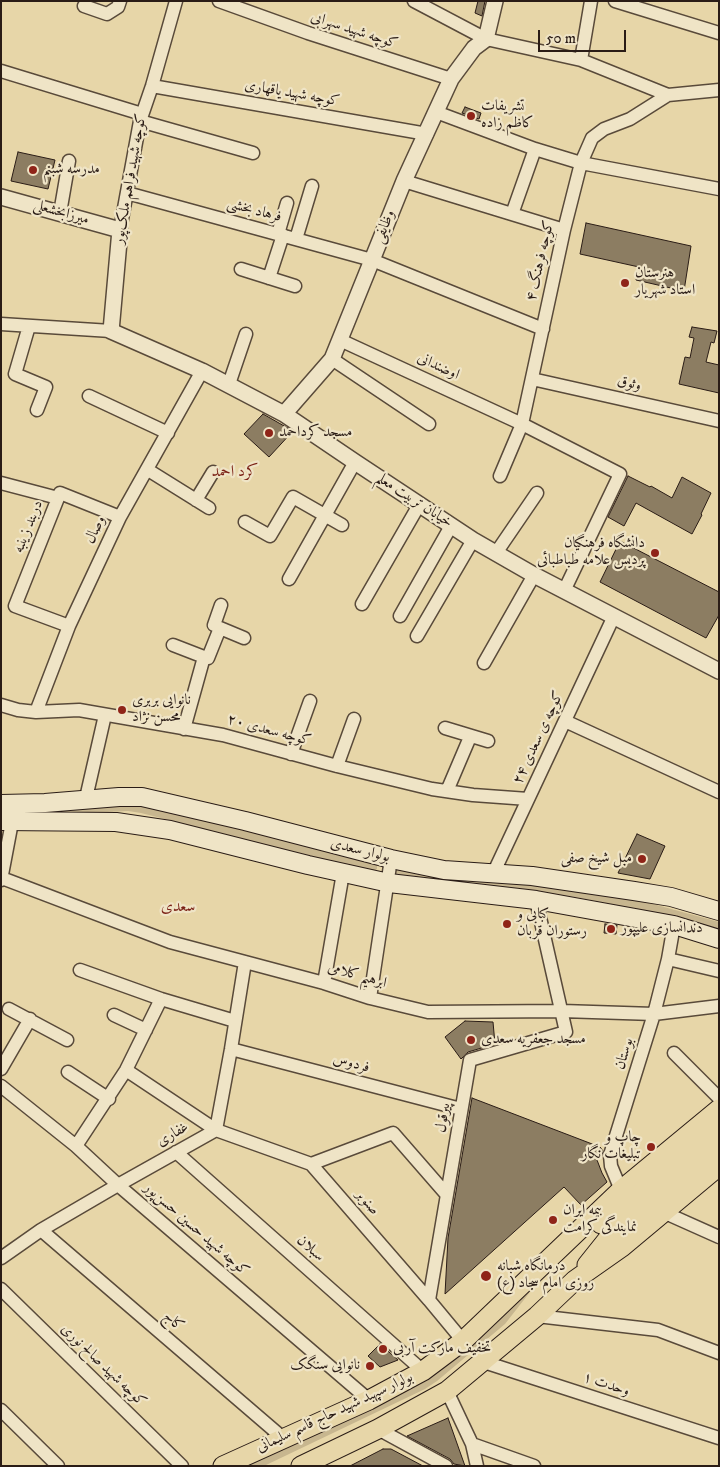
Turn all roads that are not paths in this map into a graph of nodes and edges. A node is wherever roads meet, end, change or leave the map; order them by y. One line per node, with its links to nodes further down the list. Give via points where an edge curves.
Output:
1 (120, 1): 8 (street, via 118,7 107,14)
2 (176, 1): 14 (street, کوچه شهید فراهم ملک‌پور)
3 (219, 1): 13 (street, کوچه شهید سهرابی)
4 (414, 1): 10 (street)
5 (495, 1): 10 (street)
6 (592, 1): 11 (street)
7 (615, 1): 9 (street)
8 (84, 6)
9 (719, 33)
10 (486, 39): 11 (street); 13 (street, وظایفی, via 474,48)
11 (581, 60): 16 (street)
12 (1, 71): 18 (street)
13 (451, 79): 17 (street, وظایفی)
14 (152, 86): 18 (street, کوچه شهید فراهم ملک‌پور); 19 (street, کوچه شهید یاقهاری)
15 (719, 90): 16 (street)
16 (668, 95): 23 (street, کوچه فرهنگ ۴, via 592,138)
17 (436, 112): 19 (street, وظایفی); 20 (street)
18 (141, 118): 21 (street); 27 (street, کوچه شهید فراهم ملک‌پور)
19 (427, 134): 24 (street, وظایفی)
20 (535, 148): 23 (street); 31 (street)
21 (253, 153)
22 (69, 161): 30 (street)
23 (581, 163): 26 (street); 33 (street, کوچه فرهنگ ۴)
24 (404, 181): 31 (street); 36 (street, وظایفی)
25 (312, 186): 35 (street)
26 (719, 189)
27 (127, 193): 32 (street, کوچه شهید فراهم ملک‌پور); 34 (street, فرهاد بخشی)
28 (1, 196): 30 (street, میرزابخشعلی)
29 (287, 203): 34 (street)
30 (60, 213): 32 (street, میرزابخشعلی)
31 (512, 214): 33 (street)
32 (120, 230): 43 (street, کوچه شهید فراهم ملک‌پور)
33 (564, 230): 42 (street, کوچه فرهنگ ۴)
34 (280, 235): 35 (street, فرهاد بخشی); 38 (street)
35 (296, 239): 36 (street, فرهاد بخشی)
36 (372, 260): 42 (street, فرهاد بخشی); 45 (street, وظایفی)
37 (241, 269): 38 (street)
38 (269, 278): 39 (street)
39 (295, 286)
40 (1, 324): 41 (street)
41 (28, 326): 43 (street); 51 (street, via 15,374 46,387)
42 (542, 329): 48 (street, کوچه فرهنگ ۴)
43 (111, 332): 47 (street, خیابان تربیت معلم)
44 (246, 334): 49 (street)
45 (340, 340): 46 (street, وظایفی); 55 (street, اوضندانی)
46 (332, 359): 52 (street, وظایفی); 54 (street)
47 (202, 371): 49 (street, خیابان تربیت معلم); 56 (street, وصال)
48 (532, 379): 53 (street, وثوق); 55 (street, کوچه فرهنگ ۴)
49 (229, 384): 52 (street, خیابان تربیت معلم)
50 (89, 396): 56 (street)
51 (37, 410)
52 (284, 414): 57 (street, خیابان تربیت معلم)
53 (719, 421)
54 (429, 424)
55 (522, 424): 60 (street, کوچه فرهنگ ۴); 76 (street, اوضندانی, via 620,474)
56 (168, 433): 58 (street, وصال)
57 (355, 462): 65 (street, خیابان تربیت معلم); 67 (street)
58 (148, 470): 64 (street); 68 (street, وصال)
59 (213, 472): 64 (street)
60 (500, 476)
61 (1, 483): 63 (street)
62 (537, 493): 73 (street)
63 (58, 498): 68 (street, دربند زینبه, via 60,493); 81 (street, دربند زینبه, via 15,606)
64 (196, 500): 66 (street)
65 (419, 505): 71 (street, خیابان تربیت معلم); 78 (street)
66 (209, 508)
67 (325, 515): 69 (street, via 293,497 270,536); 70 (street); 75 (street)
68 (120, 517): 81 (street, وصال)
69 (245, 522)
70 (342, 525)
71 (451, 526): 72 (street, خیابان تربیت معلم); 79 (street)
72 (473, 540): 73 (street, خیابان تربیت معلم); 83 (street)
73 (496, 553): 74 (street, خیابان تربیت معلم)
74 (534, 575): 76 (street, خیابان تربیت معلم); 87 (street)
75 (289, 579)
76 (564, 591): 80 (street, خیابان تربیت معلم)
77 (221, 604): 82 (street, via 214,625)
78 (362, 604)
79 (400, 616)
80 (614, 616): 88 (street, خیابان تربیت معلم); 94 (street, کوچه ی سعدی ۲۴)
81 (69, 626): 91 (street, وصال)
82 (220, 628): 84 (street); 86 (street, via 208,658)
83 (417, 636)
84 (244, 638)
85 (173, 646): 86 (street)
86 (204, 657): 96 (street)
87 (484, 663)
88 (719, 671)
89 (310, 701): 99 (street)
90 (1, 705): 91 (street, کوچه سعدی ۲۰)
91 (36, 712): 92 (street, کوچه سعدی ۲۰, via 79,710)
92 (105, 715): 96 (street, کوچه سعدی ۲۰); 103 (street)
93 (354, 719): 100 (street)
94 (564, 721): 102 (street); 104 (street, کوچه ی سعدی ۲۴)
95 (446, 728): 97 (street)
96 (184, 729): 99 (street, کوچه سعدی ۲۰, via 223,735)
97 (470, 737): 98 (street); 101 (street)
98 (488, 741)
99 (291, 754): 100 (street, کوچه سعدی ۲۰)
100 (337, 766): 101 (street, کوچه سعدی ۲۰)
101 (447, 791): 104 (street, کوچه سعدی ۲۰)
102 (719, 792)
103 (86, 798): 105 (main road, بولوار سعدی); 107 (main road, بولوار سعدی, via 142,797)
104 (528, 799): 109 (street, کوچه ی سعدی ۲۴)
105 (1, 804)
106 (7, 822): 108 (main road, بولوار سعدی, via 116,822 170,830); 110 (street)
107 (391, 859): 109 (main road, بولوار سعدی, via 444,870); 111 (street)
108 (343, 873): 111 (main road, بولوار سعدی); 120 (street)
109 (493, 874): 113 (main road, بولوار سعدی, via 634,890)
110 (2, 879): 117 (street, ابرهیم کلامی, via 170,942)
111 (389, 883): 112 (main road, بولوار سعدی); 121 (street)
112 (536, 900): 114 (main road, بولوار سعدی); 125 (street)
113 (719, 911)
114 (674, 925): 115 (main road, بولوار سعدی); 116 (street, بوستان)
115 (719, 939)
116 (668, 959): 119 (street); 126 (street, بوستان)
117 (245, 962): 120 (street, ابرهیم کلامی); 129 (street)
118 (80, 970): 122 (street)
119 (719, 971)
120 (324, 983): 121 (street, ابرهیم کلامی)
121 (370, 998): 125 (street, ابرهیم کلامی, via 428,1012)
122 (161, 999): 129 (street); 130 (street)
123 (719, 1006): 126 (street, ابرهیم کلامی)
124 (9, 1009): 128 (street)
125 (562, 1012): 126 (street, ابرهیم کلامی); 140 (street, پیرقول, via 566,1032 470,1060)
126 (654, 1014): 150 (street, بوستان, via 610,1155)
127 (114, 1015): 130 (street)
128 (30, 1019): 131 (street); 134 (street)
129 (236, 1021): 132 (street)
130 (146, 1030): 135 (street)
131 (67, 1040)
132 (231, 1049): 140 (street, فردوس); 142 (street)
133 (674, 1053): 139 (street)
134 (1, 1069)
135 (126, 1070): 138 (street); 142 (street, صنوبر)
136 (68, 1072): 138 (street)
137 (1, 1086): 144 (street, کوچه شهید حسین حسن‌پور)
138 (109, 1098): 144 (street)
139 (719, 1098)
140 (461, 1109): 151 (street, پیرقول)
141 (719, 1109): 150 (main road)
142 (216, 1130): 146 (street, غفاری); 147 (street, صنوبر)
143 (719, 1130): 154 (main road)
144 (76, 1146): 149 (street, کوچه شهید حسین حسن‌پور)
145 (719, 1148): 154 (main road)
146 (176, 1152): 149 (street, غفاری); 165 (street, سبلان)
147 (311, 1164): 151 (street, via 393,1133); 160 (street, صنوبر)
148 (719, 1166): 152 (main road)
149 (118, 1184): 153 (street, غفاری); 167 (street, کوچه شهید حسین حسن‌پور)
150 (621, 1190): 157 (main road)
151 (447, 1195): 160 (street, پیرقول)
152 (663, 1212): 155 (street); 158 (main road, via 622,1247)
153 (41, 1230): 156 (street, غفاری); 170 (street, کاج)
154 (601, 1234): 157 (main road); 158 (main road)
155 (719, 1236)
156 (3, 1254)
157 (554, 1255): 162 (main road, بولوار سپهبد شهید حاج قاسم سلیمانی)
158 (575, 1280): 161 (main road, بولوار سپهبد شهید حاج قاسم سلیمانی)
159 (1, 1289): 174 (street, کوچه شهید صالح نوری)
160 (430, 1300): 162 (street, صنوبر)
161 (537, 1316): 163 (street, via 658,1330); 164 (main road, بولوار سپهبد شهید حاج قاسم سلیمانی)
162 (462, 1341): 165 (main road, بولوار سپهبد شهید حاج قاسم سلیمانی)
163 (719, 1354)
164 (484, 1362): 166 (main road, بولوار سپهبد شهید حاج قاسم سلیمانی); 171 (street, وحدت ۱)
165 (423, 1371): 167 (main road, بولوار سپهبد شهید حاج قاسم سلیمانی)
166 (447, 1391): 169 (main road, بولوار سپهبد شهید حاج قاسم سلیمانی); 172 (street)
167 (369, 1400): 170 (main road, بولوار سپهبد شهید حاج قاسم سلیمانی)
168 (1, 1410): 173 (street)
169 (378, 1429): 176 (main road, بولوار سپهبد شهید حاج قاسم سلیمانی); 177 (street)
170 (283, 1438): 175 (main road, بولوار سپهبد شهید حاج قاسم سلیمانی)
171 (719, 1438)
172 (472, 1444): 178 (street); 179 (street)
173 (58, 1466)
174 (182, 1466)
175 (223, 1466)
176 (301, 1466)
177 (446, 1466)
178 (477, 1466)
179 (534, 1466)

